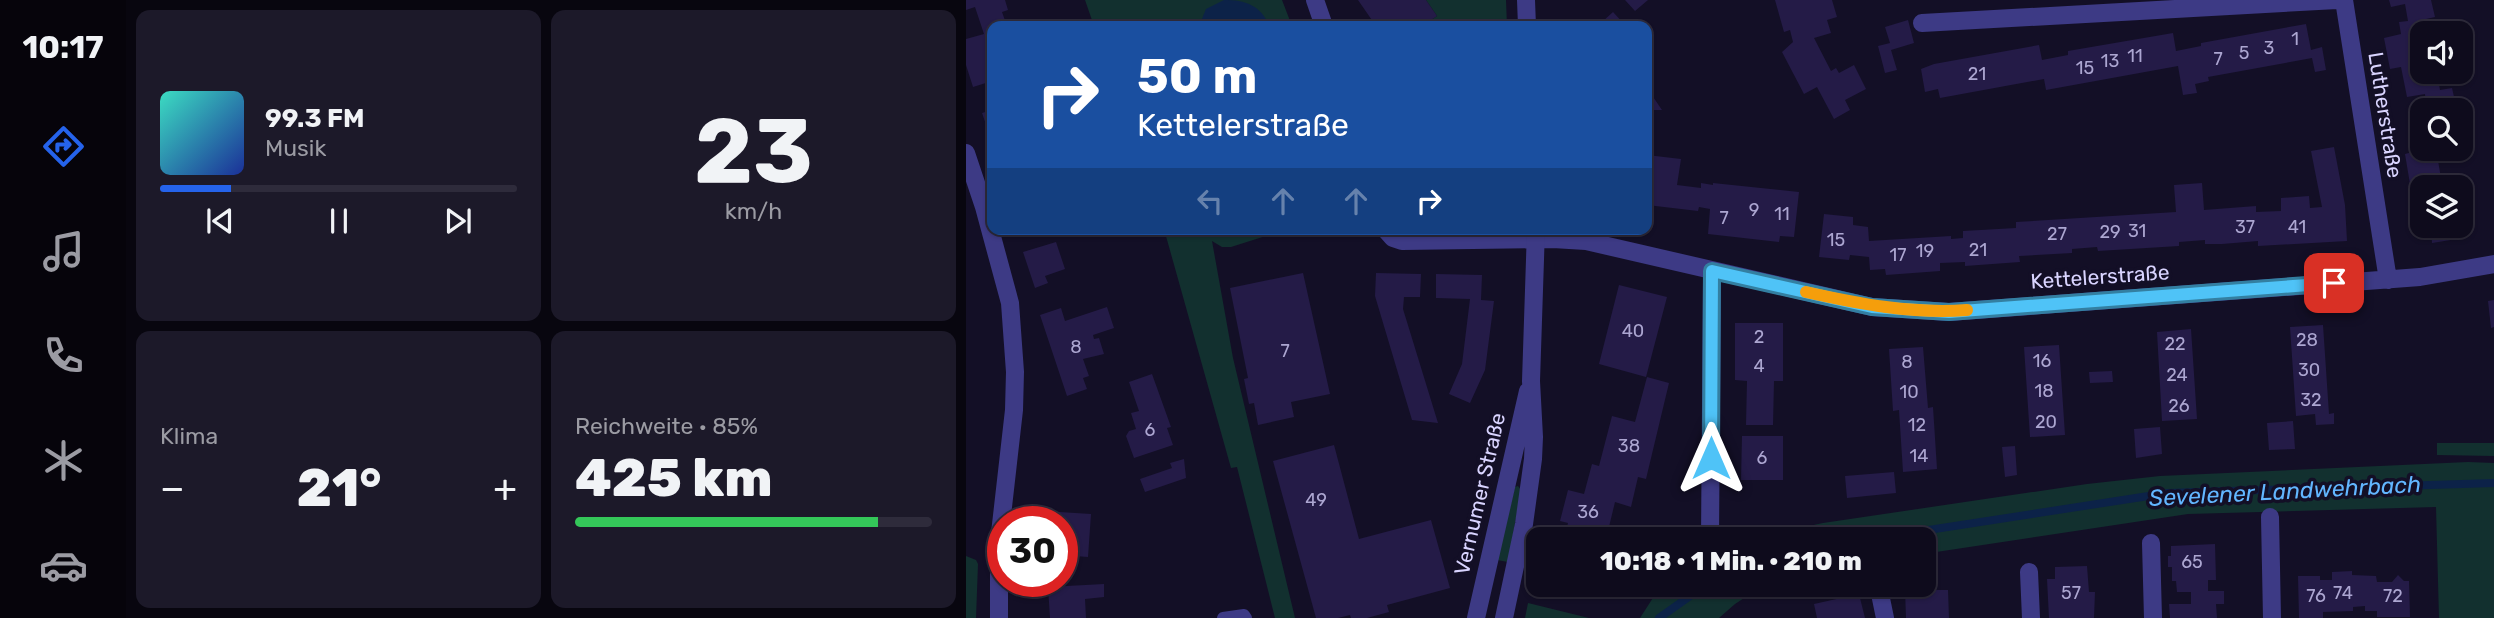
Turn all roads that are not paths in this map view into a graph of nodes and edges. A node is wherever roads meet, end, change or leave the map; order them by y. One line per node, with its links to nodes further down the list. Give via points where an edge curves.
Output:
1 (1315, 0): 5 (street)
2 (1526, 0): 6 (street)
3 (2337, 0): 7 (street)
4 (2343, 0): 17 (street, Lutherstraße)
5 (1322, 21)
6 (1527, 21)
7 (1922, 23)
8 (966, 153): 9 (street)
9 (987, 217)
10 (992, 235): 24 (street, via 1010,303 1015,372 999,542)
11 (1390, 235): 12 (street, via 1402,241)
12 (1518, 235)
13 (1537, 235): 18 (street, Vernumer Straße)
14 (1544, 235): 16 (street, Kettelerstraße)
15 (2494, 264): 17 (street, Kettelerstraße)
16 (1712, 271): 17 (street, Kettelerstraße, via 1872,307 1949,312); 20 (street)
17 (2388, 279)
18 (1531, 381): 27 (street, Vernumer Straße); 28 (street, Vernumer Straße, via 1533,459)
19 (2270, 517): 32 (street)
20 (1710, 527)
21 (2151, 543): 31 (street)
22 (2029, 572): 30 (street)
23 (1881, 597): 29 (street)
24 (999, 618)
25 (1223, 618): 26 (lane)
26 (1246, 618)
27 (1476, 618)
28 (1504, 618)
29 (1885, 618)
30 (2031, 618)
31 (2153, 618)
32 (2272, 618)

